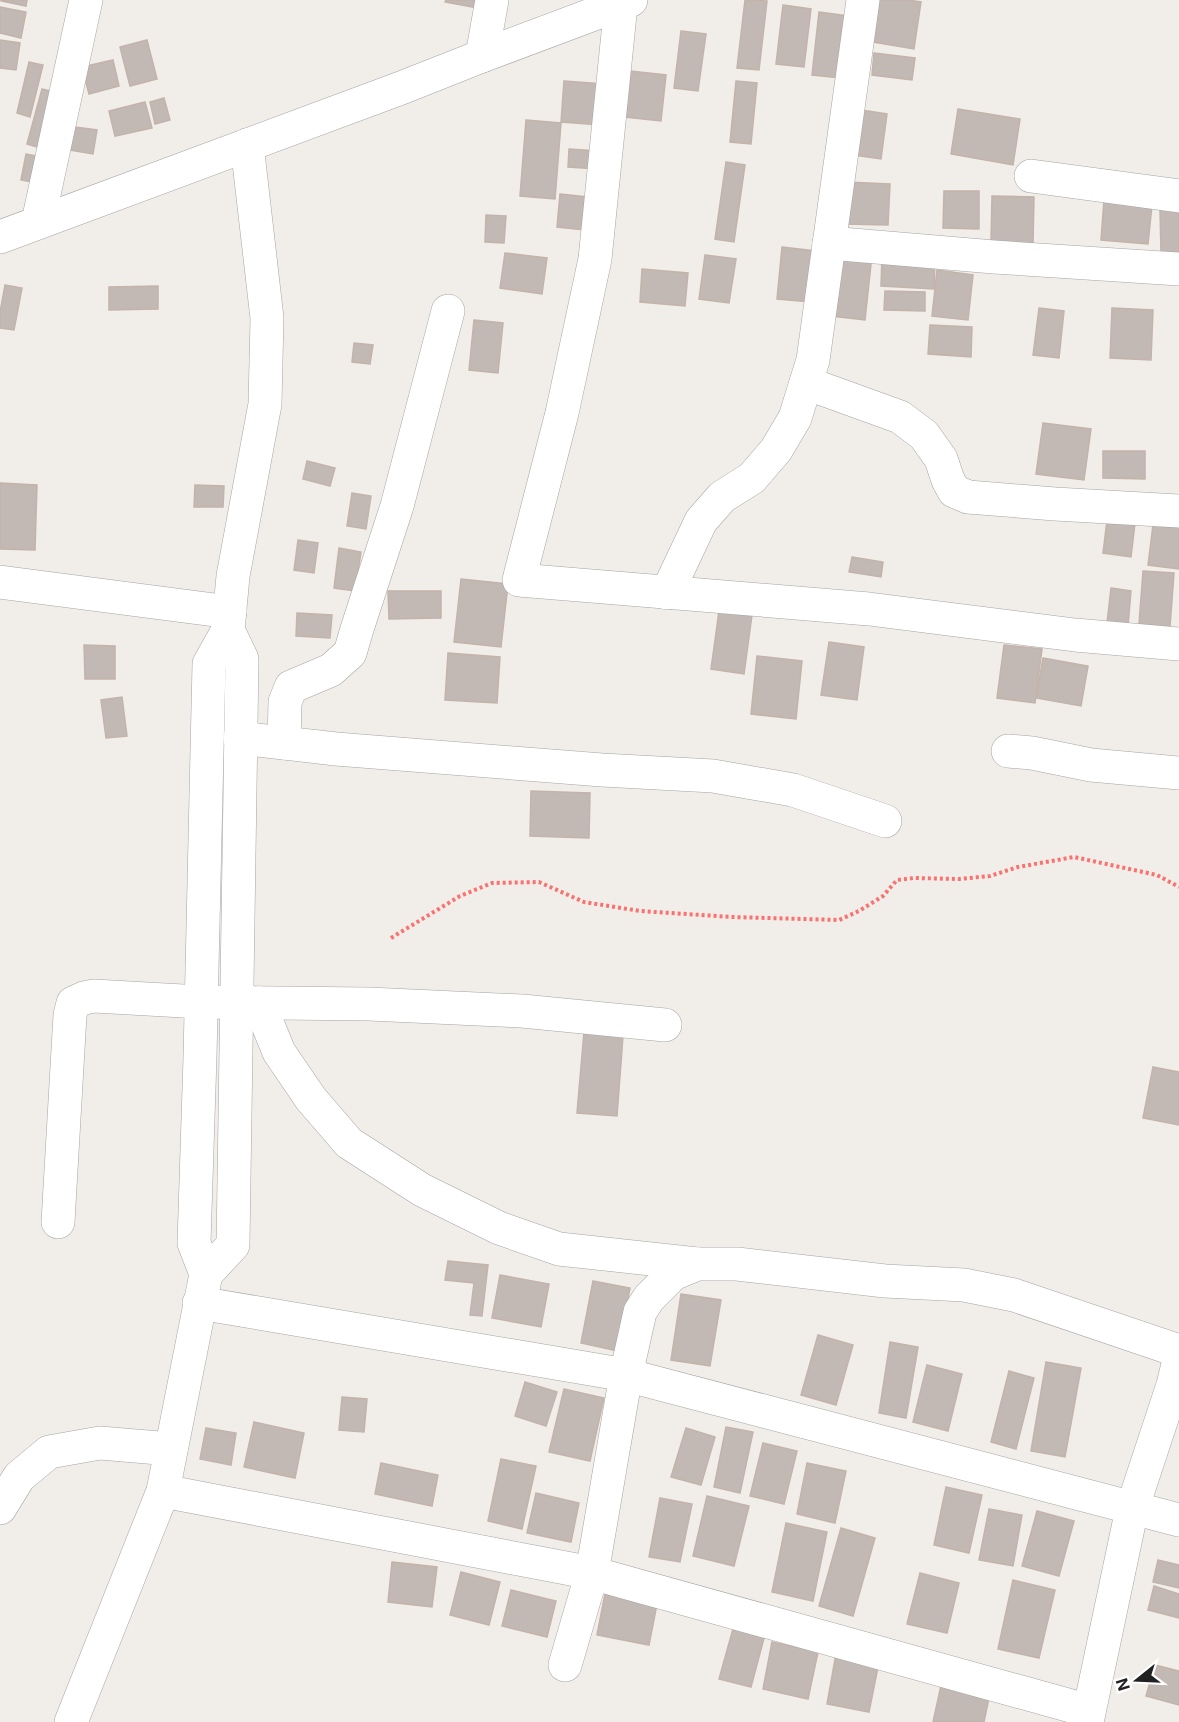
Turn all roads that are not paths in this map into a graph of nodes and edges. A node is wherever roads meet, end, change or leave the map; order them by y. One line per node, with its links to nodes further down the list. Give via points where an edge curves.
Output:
1 (86, 0): 9 (street)
2 (492, 0): 5 (street)
3 (862, 0): 11 (street)
4 (626, 2): 5 (street); 17 (street, via 595,259 562,413 519,580)
5 (482, 56): 6 (street)
6 (247, 145): 9 (street); 18 (street, via 267,318 265,404 233,576)
7 (1032, 176): 8 (street)
8 (1179, 196)
9 (38, 222): 10 (street)
10 (0, 237)
11 (829, 243): 12 (street); 14 (street, via 813,360)
12 (1179, 269)
13 (448, 311): 21 (street, via 397,506 350,653 331,670 291,687)
14 (806, 383): 15 (street, via 900,417 924,435 941,459 954,491 968,497); 17 (street, via 795,418 776,450 752,478 722,497 701,521)
15 (1179, 511)
16 (0, 582): 18 (street)
17 (667, 592): 19 (street, via 869,609)
18 (229, 621): 20 (street, via 242,660); 27 (street, via 208,664)
19 (1179, 644)
20 (242, 697): 21 (street); 22 (street)
21 (285, 702): 23 (street)
22 (240, 738): 23 (street); 28 (street)
23 (284, 743): 26 (street, via 713,776 793,790)
24 (1008, 751): 25 (street, via 1091,765)
25 (1179, 773)
26 (885, 821)
27 (201, 1002): 28 (street); 30 (street, via 94,996 73,1003); 32 (street, via 194,1243)
28 (248, 1002): 29 (street, via 522,1011); 31 (street, via 311,1099 349,1143 422,1190 499,1227 559,1249); 32 (street, via 233,1245)
29 (665, 1025)
30 (58, 1222)
31 (697, 1264): 33 (street, via 737,1264 885,1281 964,1285 1014,1295); 35 (street, via 673,1274 644,1305)
32 (203, 1288): 35 (street); 36 (street)
33 (1179, 1351)
34 (1179, 1360): 39 (street)
35 (626, 1376): 39 (street); 41 (street)
36 (171, 1449): 37 (street); 38 (street, via 100,1443 49,1452 19,1477)
37 (163, 1491): 41 (street); 44 (street)
38 (0, 1508)
39 (1132, 1509): 40 (street); 43 (street)
40 (1179, 1520)
41 (592, 1573): 42 (street); 43 (street)
42 (565, 1665)
43 (1088, 1716)
44 (71, 1722)

